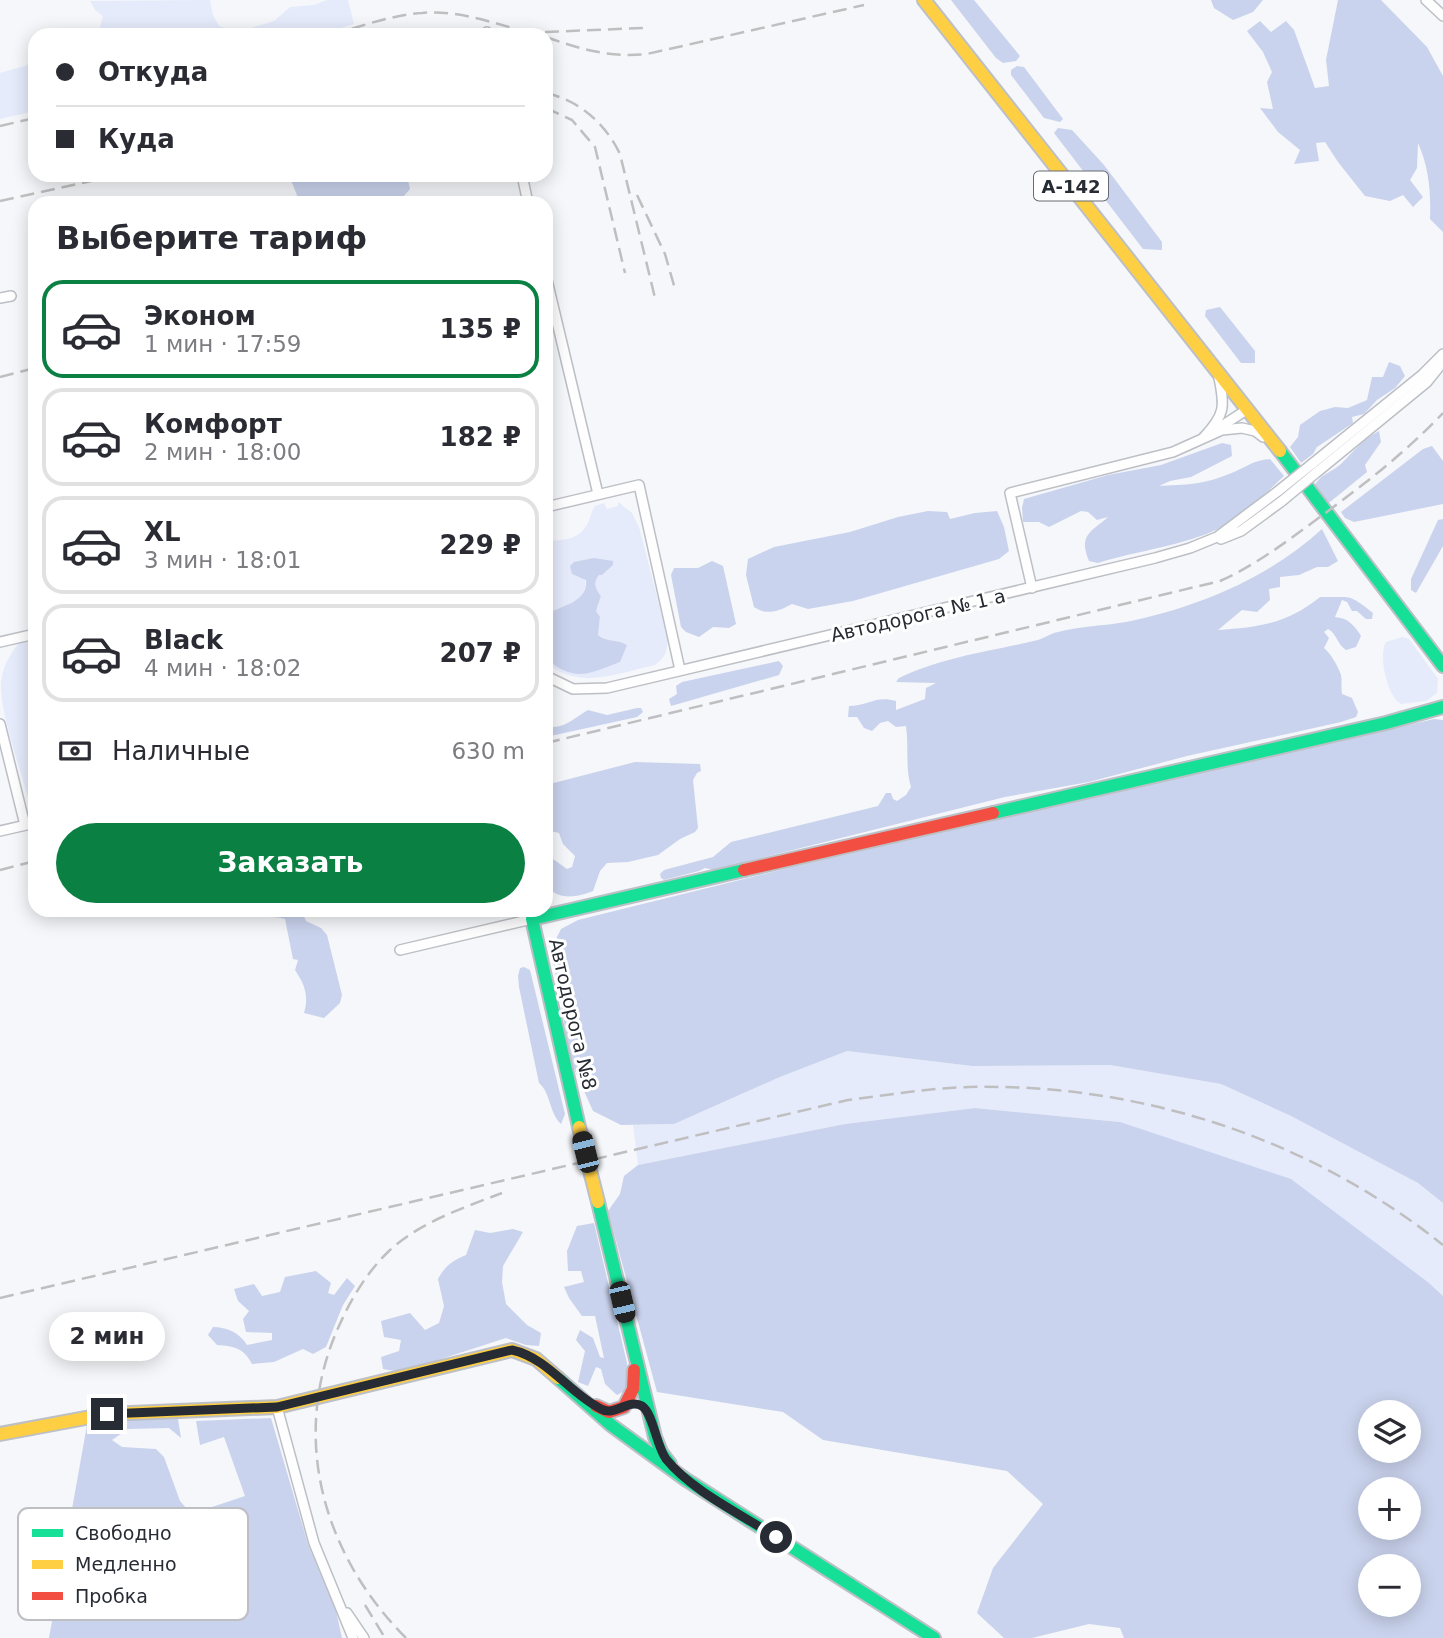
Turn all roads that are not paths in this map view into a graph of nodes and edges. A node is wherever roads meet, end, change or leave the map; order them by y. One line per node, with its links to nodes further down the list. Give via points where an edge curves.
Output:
1 (924, 0): 9 (main road, А-142)
2 (1426, 0): 3 (street)
3 (1443, 16)
4 (11, 296): 5 (street)
5 (0, 298)
6 (553, 305): 14 (street)
7 (1443, 354): 13 (street)
8 (1443, 362): 13 (street, via 1427,382)
9 (1218, 371): 10 (main road, А-142); 11 (street, via 1224,403 1218,422)
10 (1248, 409): 11 (street); 12 (main road, А-142)
11 (1200, 441): 12 (street, via 1222,430 1242,428); 16 (street, via 1010,494)
12 (1273, 444): 19 (main road, А-142)
13 (1315, 468): 16 (street, Автодорога № 1 а, bridge, via 1226,531 1190,548)
14 (598, 494): 15 (street); 20 (street, via 639,485)
15 (553, 505)
16 (1032, 588): 20 (street, Автодорога № 1 а)
17 (28, 636): 18 (street)
18 (0, 642)
19 (1443, 666)
20 (680, 670): 21 (street, Автодорога № 1 а, via 607,688 573,689)
21 (553, 679)
22 (1443, 707): 27 (main road, via 1373,727)
23 (0, 724): 25 (street)
24 (28, 824): 25 (street)
25 (25, 825): 26 (street)
26 (0, 831)
27 (553, 909)
28 (520, 917): 30 (street)
29 (532, 917): 31 (main road, Автодорога №8, bridge)
30 (400, 950)
31 (634, 1355): 34 (main road, via 633,1390); 35 (main road)
32 (578, 1394): 33 (main road, via 536,1359 512,1350); 34 (main road, via 603,1410); 36 (main road)
33 (277, 1407): 37 (main road, via 107,1414); 39 (street, via 314,1543)
34 (624, 1407): 35 (main road, via 639,1405); 36 (main road, via 617,1422)
35 (650, 1417): 36 (main road, via 643,1434); 38 (main road, via 661,1452)
36 (623, 1433): 38 (main road)
37 (0, 1434)
38 (685, 1479): 42 (main road)
39 (335, 1593): 40 (street); 41 (street)
40 (353, 1638)
41 (364, 1638)
42 (934, 1638)

